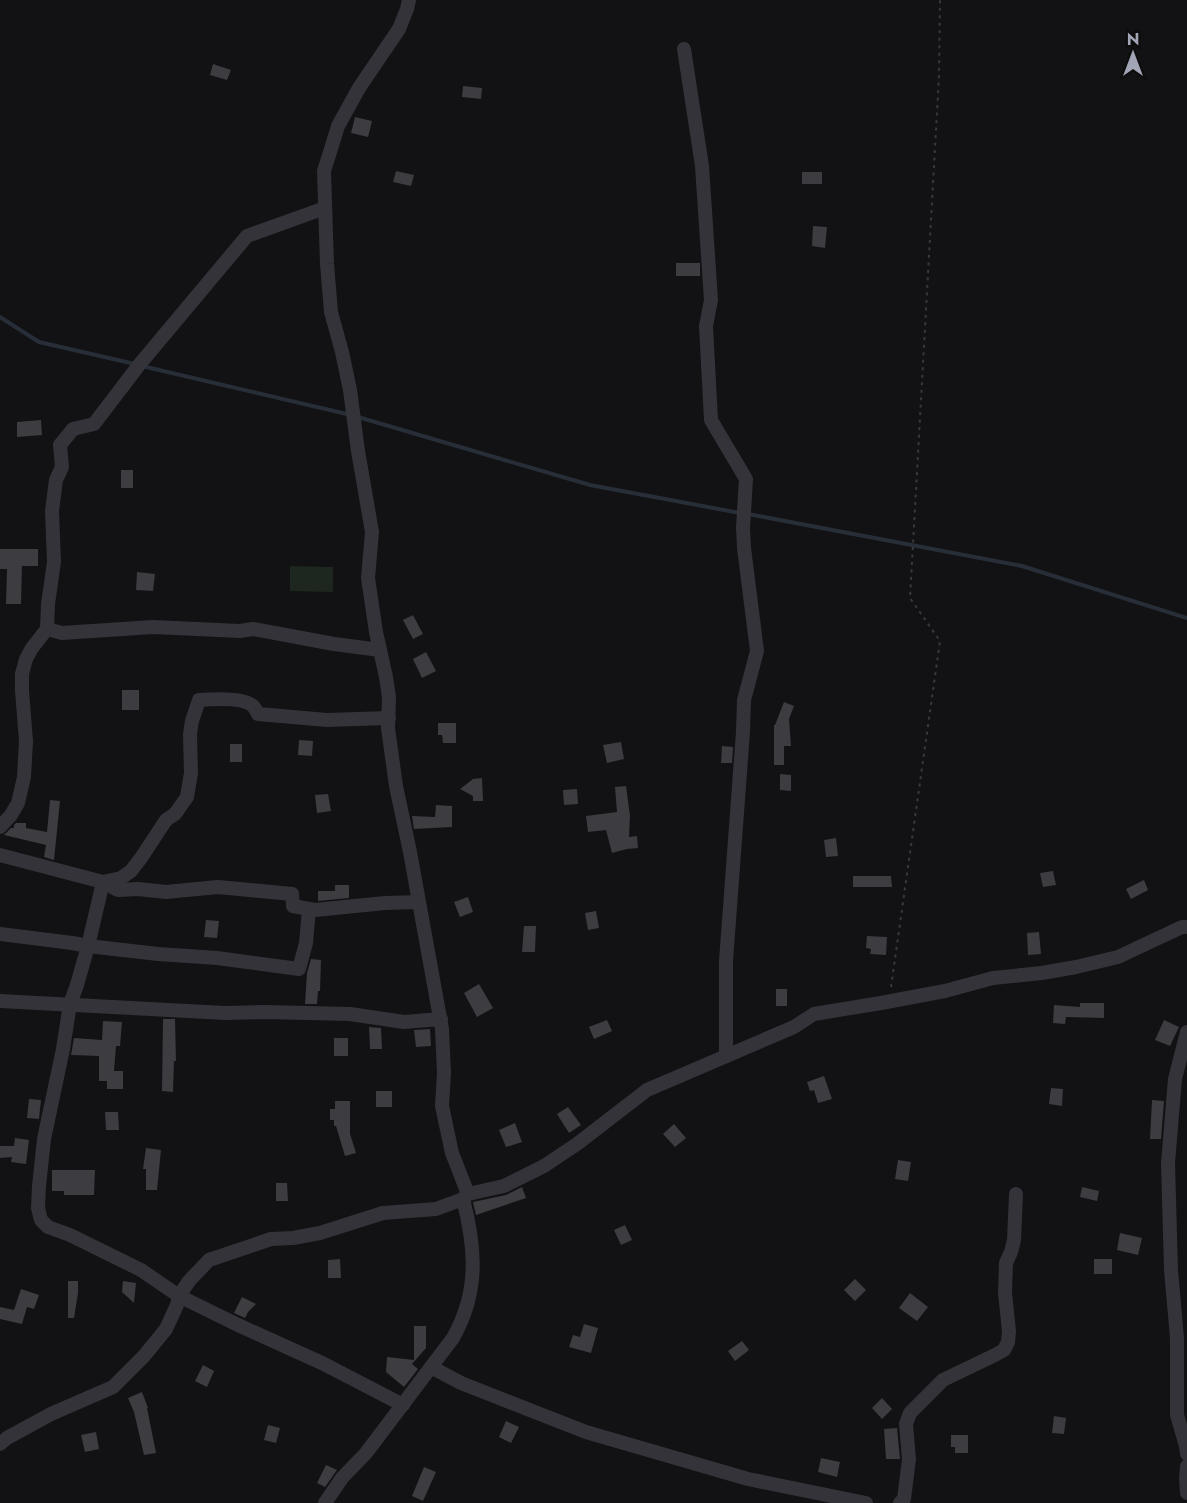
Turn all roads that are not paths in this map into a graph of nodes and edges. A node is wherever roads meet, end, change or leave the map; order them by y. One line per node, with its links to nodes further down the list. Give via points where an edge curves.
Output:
1 (409, 0): 3 (street, via 399,29 338,126 324,171)
2 (684, 49): 19 (street, via 702,166 711,300 706,326 711,420 746,479 744,548 757,651 744,700 726,961)
3 (325, 208): 4 (street, via 247,236 94,424 73,429 60,445 62,467 52,511 54,562); 5 (street, via 331,312 350,390 372,532 368,578)
4 (47, 629): 5 (street, via 62,633 153,627 253,629); 7 (street, via 32,648 22,674 24,777 18,803)
5 (380, 650): 6 (street, via 389,697)
6 (388, 718): 9 (street, via 293,718 258,714 252,705 240,701 199,700 190,734 187,797 131,871); 10 (street, via 396,786)
7 (0, 827)
8 (0, 855): 9 (street)
9 (103, 882): 11 (street, via 118,890 166,892 218,887 292,894 293,906); 14 (street)
10 (419, 902): 11 (street); 17 (street)
11 (309, 909): 14 (street, via 300,969)
12 (1187, 927): 19 (street, via 1118,957 1077,967 993,978 945,991 814,1014 794,1028)
13 (0, 934): 14 (street)
14 (88, 946): 16 (street)
15 (0, 1001): 16 (street)
16 (70, 1004): 17 (street, via 350,1014 404,1022); 22 (street, via 44,1139 38,1208 41,1220 48,1227 141,1270)
17 (441, 1019): 21 (street, via 442,1106)
18 (1187, 1032): 23 (street, via 1175,1079 1168,1163 1172,1270)
19 (726, 1056): 21 (street, via 647,1090 544,1166 504,1186)
20 (1016, 1194): 32 (street, via 1014,1240 1006,1263 1008,1342 1004,1350 943,1380 910,1413 906,1424 909,1459 904,1499)
21 (466, 1197): 22 (street, via 436,1209 383,1213 320,1233 271,1239 209,1260); 24 (street, via 473,1279 462,1322)
22 (179, 1296): 25 (street); 26 (street, via 166,1329 113,1388 51,1414)
23 (1182, 1356): 27 (street, via 1177,1415)
24 (431, 1367): 25 (street); 31 (street, via 586,1432 748,1479)
25 (403, 1405): 30 (street)
26 (0, 1444)
27 (1187, 1454)
28 (1187, 1466): 29 (street)
29 (1187, 1493)
30 (325, 1503)
31 (866, 1503)
32 (900, 1503)

